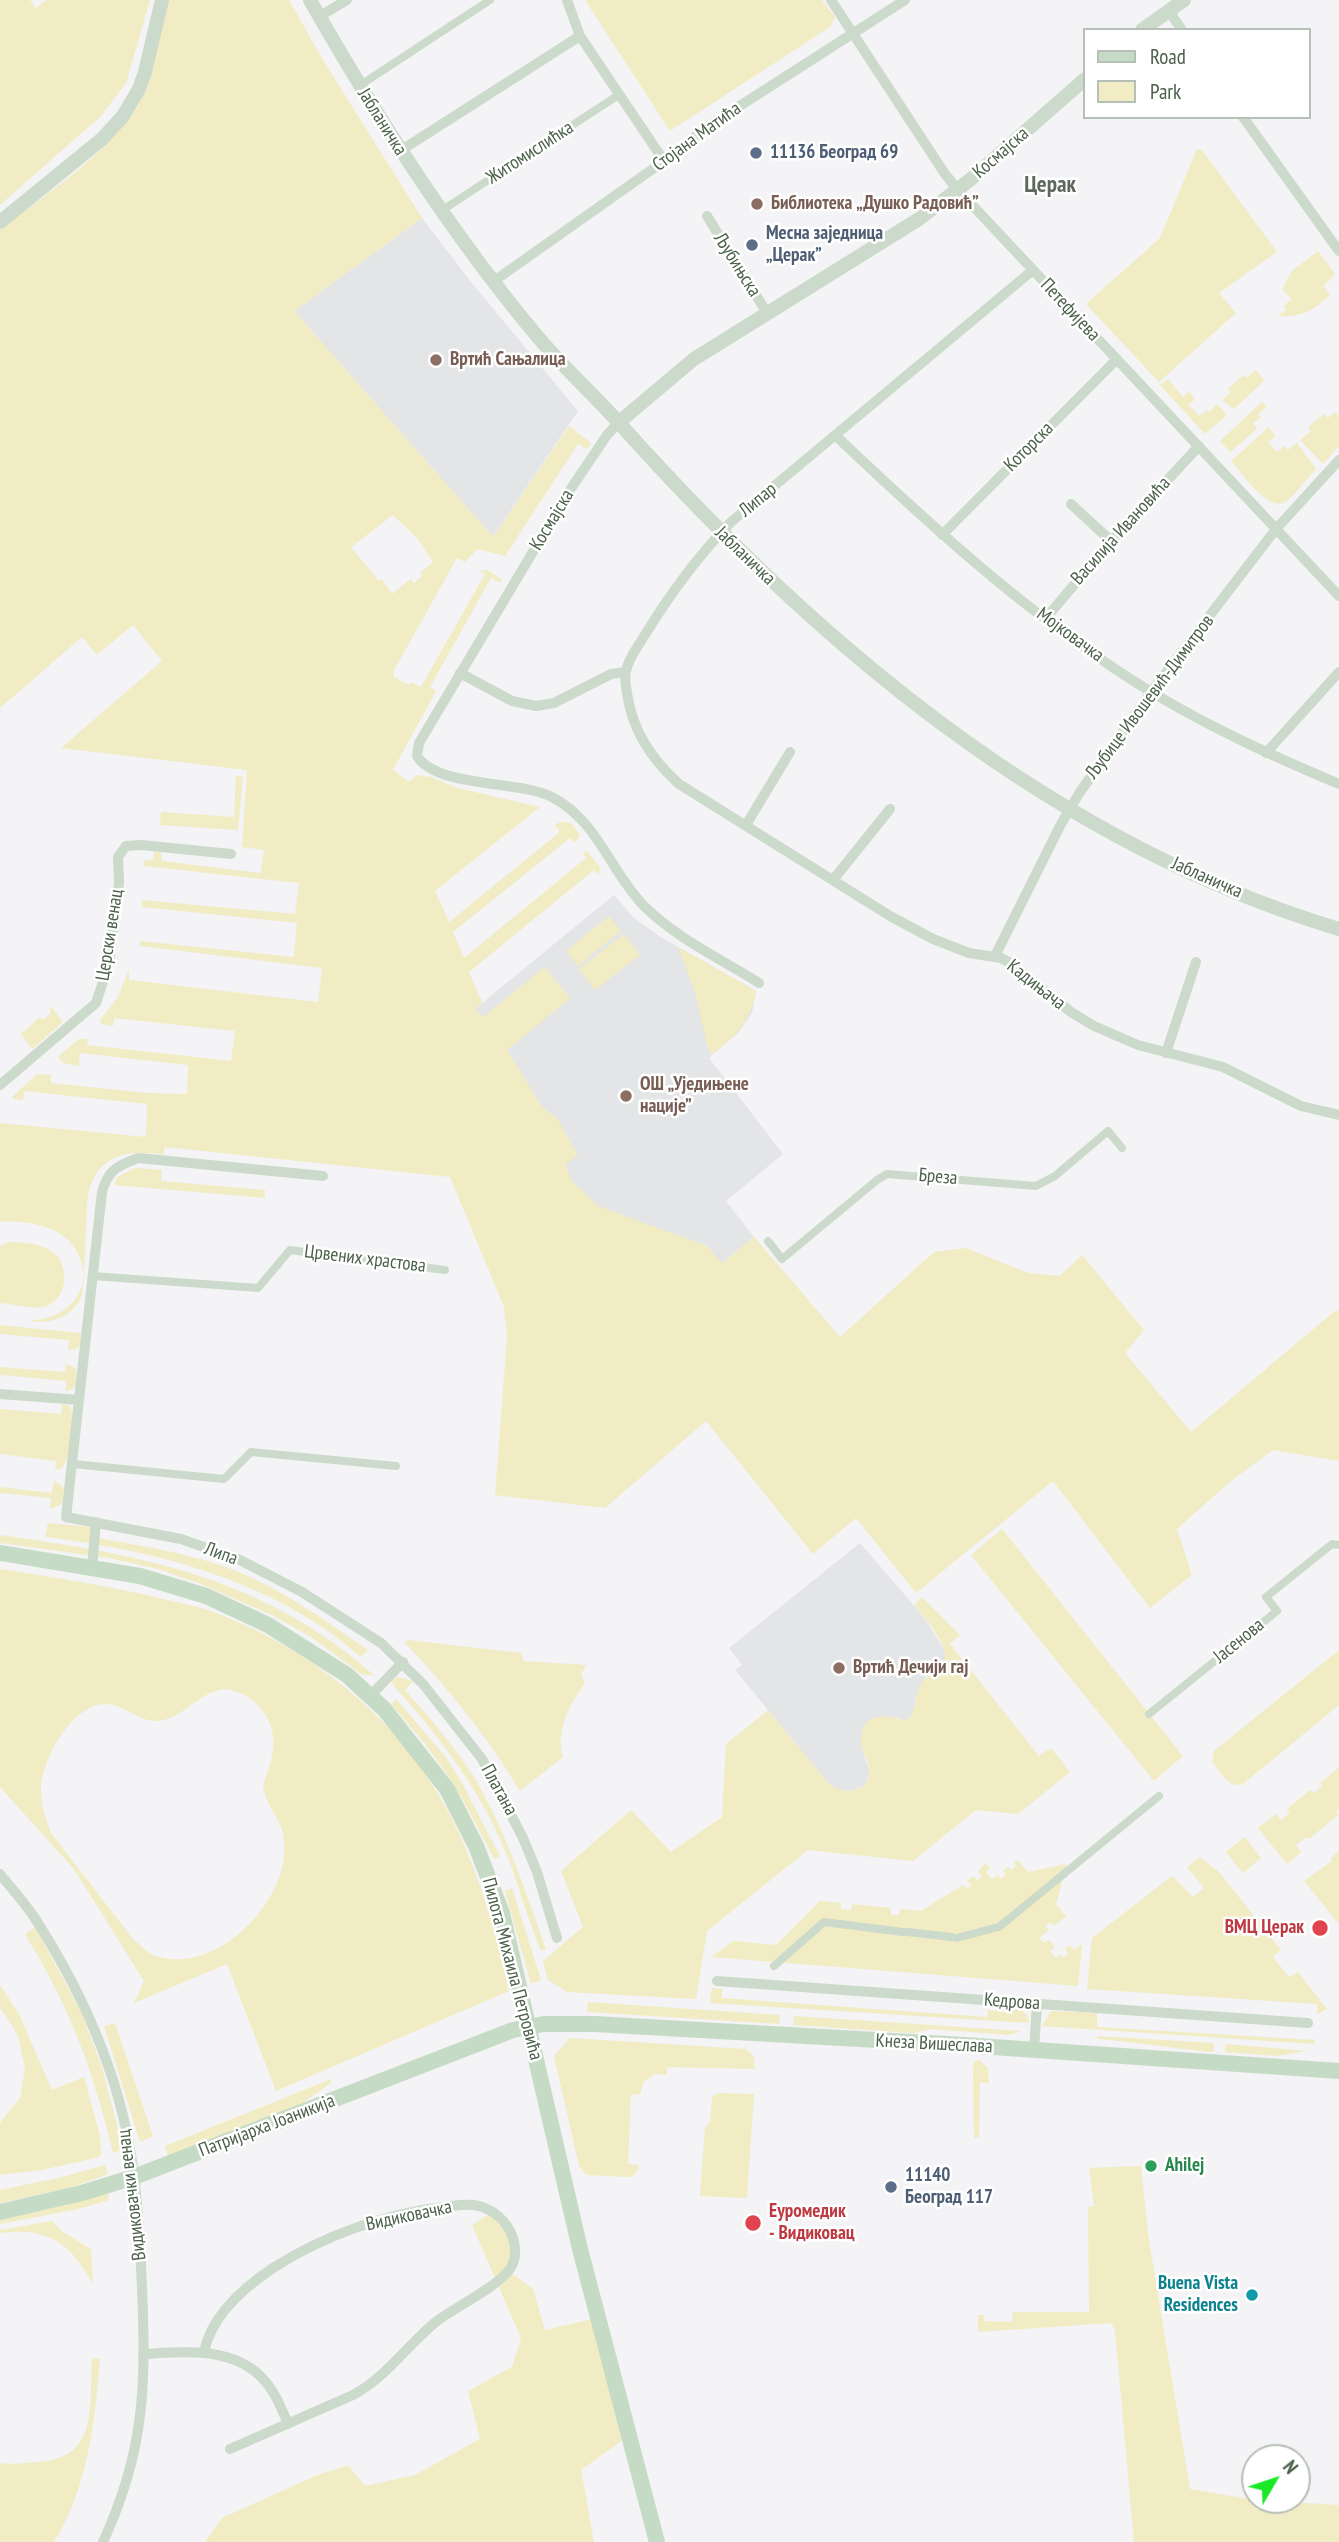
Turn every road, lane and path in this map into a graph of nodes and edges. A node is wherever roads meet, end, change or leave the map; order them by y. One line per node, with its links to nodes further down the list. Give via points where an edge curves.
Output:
1 (162, 0): 24 (street, via 145,72 123,116 102,139)
2 (310, 0): 10 (street, Јабланичка)
3 (346, 0): 10 (street)
4 (490, 0): 16 (street)
5 (567, 0): 14 (street)
6 (831, 0): 13 (street, Петефијева)
7 (905, 0): 13 (street, Стојана Матића)
8 (1184, 0): 9 (street)
9 (1168, 10): 11 (street); 12 (street)
10 (320, 16): 16 (street, Јабланичка)
11 (1145, 28)
12 (1181, 28)
13 (853, 34): 20 (street, Стојана Матића, via 750,98); 21 (street, Петефијева)
14 (580, 36): 17 (street); 19 (street)
15 (1084, 80): 21 (street, Космајска)
16 (359, 86): 19 (street, Јабланичка)
17 (620, 94): 20 (street); 22 (street, Житомислићка)
18 (1244, 119): 25 (street)
19 (400, 151): 22 (street, Јабланичка)
20 (664, 161): 27 (street, Стојана Матића)
21 (958, 190): 26 (street, Петефијева); 28 (street, Космајска, via 898,233)
22 (441, 211): 27 (street, Јабланичка)
23 (707, 216): 28 (street, Љубињска)
24 (0, 222)
25 (1339, 251)
26 (1033, 270): 29 (street, Петефијева); 31 (street, Липар)
27 (494, 281): 30 (street, Јабланичка, via 545,346)
28 (767, 313): 30 (street, Космајска, via 694,359)
29 (1117, 359): 32 (street, Петефијева); 37 (street, Которска)
30 (618, 423): 36 (street, Јабланичка); 43 (street, Космајска, via 568,493)
31 (836, 436): 36 (street, Липар); 37 (street, Мојковачка)
32 (1199, 446): 35 (street, Петефијева); 38 (street, Василија Ивановића)
33 (1339, 460): 35 (street, Љубице Ивошевић-Димитров)
34 (1071, 504): 38 (street)
35 (1276, 529): 39 (street, Петефијева); 44 (street, Љубице Ивошевић-Димитров)
36 (721, 533): 41 (street, Липар, via 660,611); 49 (street, Јабланичка, via 905,696)
37 (942, 535): 40 (street, Мојковачка)
38 (1111, 541): 40 (street, Василија Ивановића)
39 (1339, 596)
40 (1046, 618): 44 (street, Мојковачка)
41 (625, 672): 43 (street, via 611,674 554,703 536,706 512,702); 50 (street, Кадињача, via 638,733 663,769 697,797)
42 (1339, 672): 46 (street)
43 (460, 673): 56 (street, Космајска, via 419,744 420,761 460,778 534,790 566,805 588,826 629,887 664,924)
44 (1151, 692): 46 (street, Мојковачка); 49 (street, Љубице Ивошевић-Димитров)
45 (790, 752): 50 (street)
46 (1266, 754): 47 (street, Мојковачка)
47 (1339, 784)
48 (890, 809): 52 (street)
49 (1069, 809): 53 (street, Јабланичка, via 1223,887); 54 (street, Љубице Ивошевић-Димитров)
50 (746, 825): 52 (street, Кадињача)
51 (231, 854): 58 (street, Церски венац, via 141,845 121,851 109,964 96,1003)
52 (833, 880): 54 (street, Кадињача, via 933,939 970,953)
53 (1339, 929)
54 (995, 956): 57 (street, Кадињача, via 1094,1026)
55 (1196, 962): 57 (street)
56 (759, 983)
57 (1166, 1053): 59 (street, Кадињача, via 1223,1068 1301,1106)
58 (0, 1085)
59 (1339, 1115)
60 (1122, 1148): 62 (street, Бреза, via 1108,1132 1036,1186 887,1174 782,1259)
61 (323, 1176): 64 (street, via 138,1158 125,1163 106,1177)
62 (768, 1241)
63 (445, 1270): 64 (street, Црвених храстова, via 290,1250 258,1289)
64 (93, 1276): 66 (street, Липа)
65 (0, 1394): 66 (street)
66 (79, 1400): 67 (street, Липа)
67 (73, 1464): 68 (street, via 224,1479 251,1452); 69 (street, Липа, via 66,1517)
68 (396, 1466)
69 (96, 1522): 72 (street); 73 (street, Липа, via 181,1539 238,1559 318,1602)
70 (1339, 1545): 75 (street, Јасенова, via 1332,1544 1266,1597 1277,1611)
71 (0, 1553): 72 (main road, Пилота Михаила Петровића)
72 (92, 1567): 74 (main road, Пилота Михаила Петровића, via 206,1596 286,1636)
73 (403, 1662): 74 (street); 78 (street, Платана, via 466,1736 498,1786 532,1861)
74 (370, 1696): 83 (main road, Пилота Михаила Петровића, via 423,1755 465,1819 502,1913)
75 (1149, 1714)
76 (1159, 1796): 79 (street, via 997,1928 955,1938 824,1922)
77 (0, 1874): 86 (street, Видиковачки венац, via 35,1918 93,2024 113,2082)
78 (557, 1938)
79 (774, 1966)
80 (717, 1981): 81 (street, Кедрова)
81 (1037, 2004): 82 (street, Кедрова); 84 (street)
82 (1308, 2023)
83 (529, 2026): 84 (main road, Кнеза Вишеслава, via 595,2024); 86 (main road, Патријарха Јоаникија); 93 (main road, Пилота Михаила Петровића, via 585,2272)
84 (1034, 2050): 85 (main road, Кнеза Вишеслава)
85 (1339, 2071)
86 (134, 2177): 87 (main road, Патријарха Јоаникија); 89 (street, Видиковачки венац)
87 (0, 2211)
88 (204, 2352): 89 (street); 90 (street, via 228,2357 259,2375); 90 (street, Видиковачка, via 212,2326 243,2292 285,2261 326,2241 395,2215 467,2204 482,2207 505,2222 515,2248 509,2272 437,2322 371,2384)
89 (143, 2354): 92 (street, Видиковачки венац, via 137,2444)
90 (288, 2424): 91 (street, Видиковачка)
91 (230, 2449)
92 (103, 2542)
93 (657, 2542)

